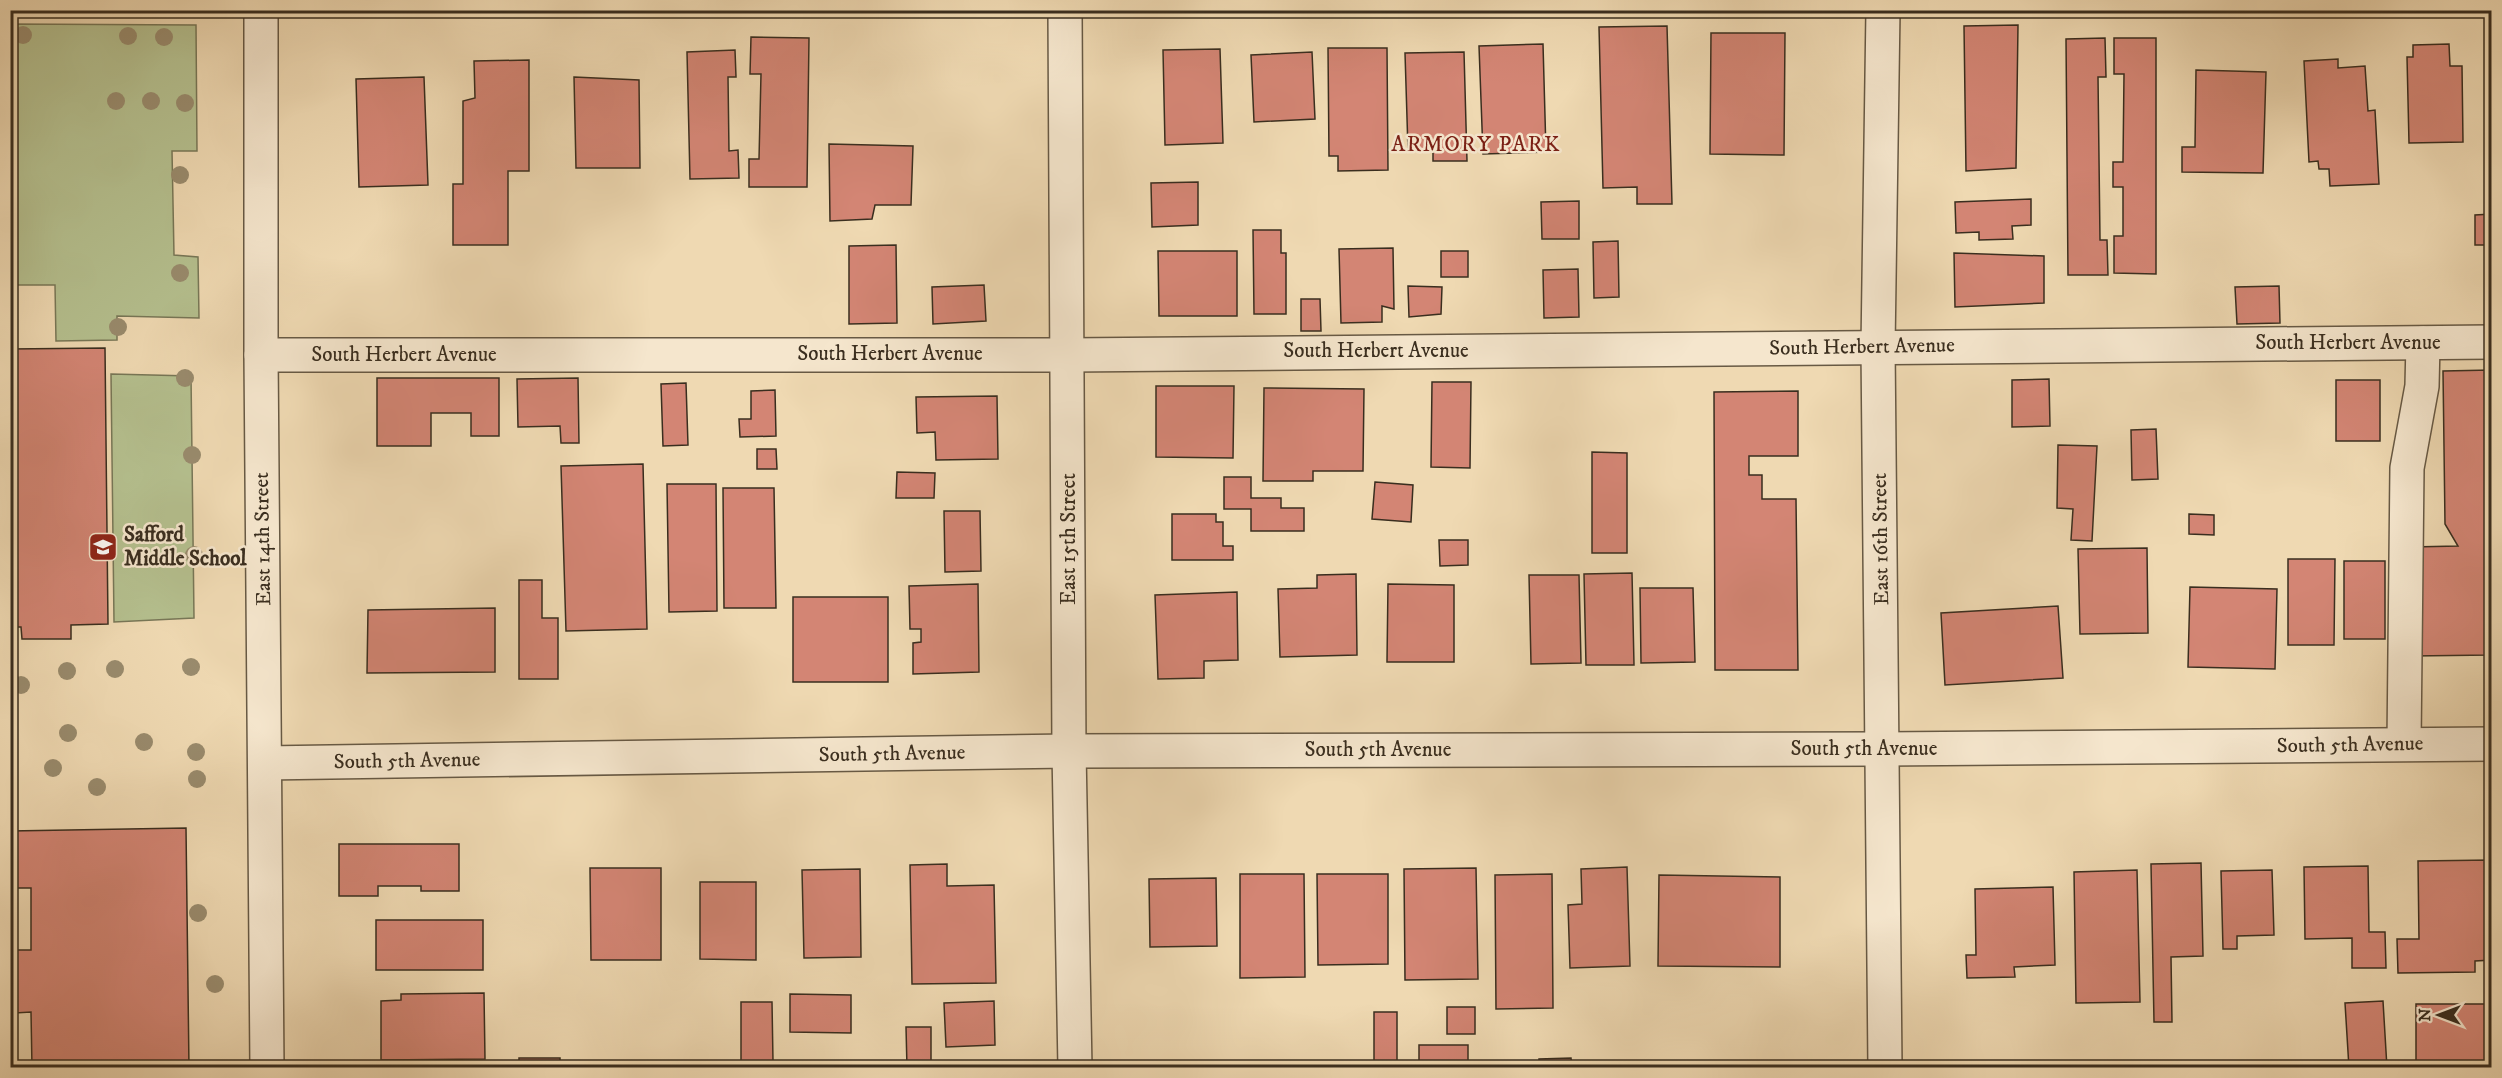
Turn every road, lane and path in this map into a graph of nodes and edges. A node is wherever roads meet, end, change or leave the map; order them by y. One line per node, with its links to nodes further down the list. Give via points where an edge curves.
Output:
1 (261, 10): 7 (street, East 14th Street)
2 (1065, 10): 8 (street, East 15th Street)
3 (1883, 10): 6 (street, East 16th Street)
4 (2492, 342): 5 (street, South Herbert Avenue)
5 (2423, 343): 6 (street, South Herbert Avenue); 9 (street, via 2421,386 2407,468)
6 (1878, 347): 8 (street, South Herbert Avenue); 11 (street, East 16th Street)
7 (261, 355): 8 (street, South Herbert Avenue); 13 (street, East 14th Street)
8 (1068, 355): 12 (street, East 15th Street)
9 (2404, 744): 10 (street, South 5th Avenue); 11 (street, South 5th Avenue)
10 (2492, 744)
11 (1883, 749): 12 (street, South 5th Avenue); 16 (street, East 16th Street)
12 (1070, 751): 13 (street, South 5th Avenue); 15 (street, East 15th Street)
13 (266, 763): 14 (street, East 14th Street)
14 (267, 1068)
15 (1075, 1068)
16 (1885, 1068)

